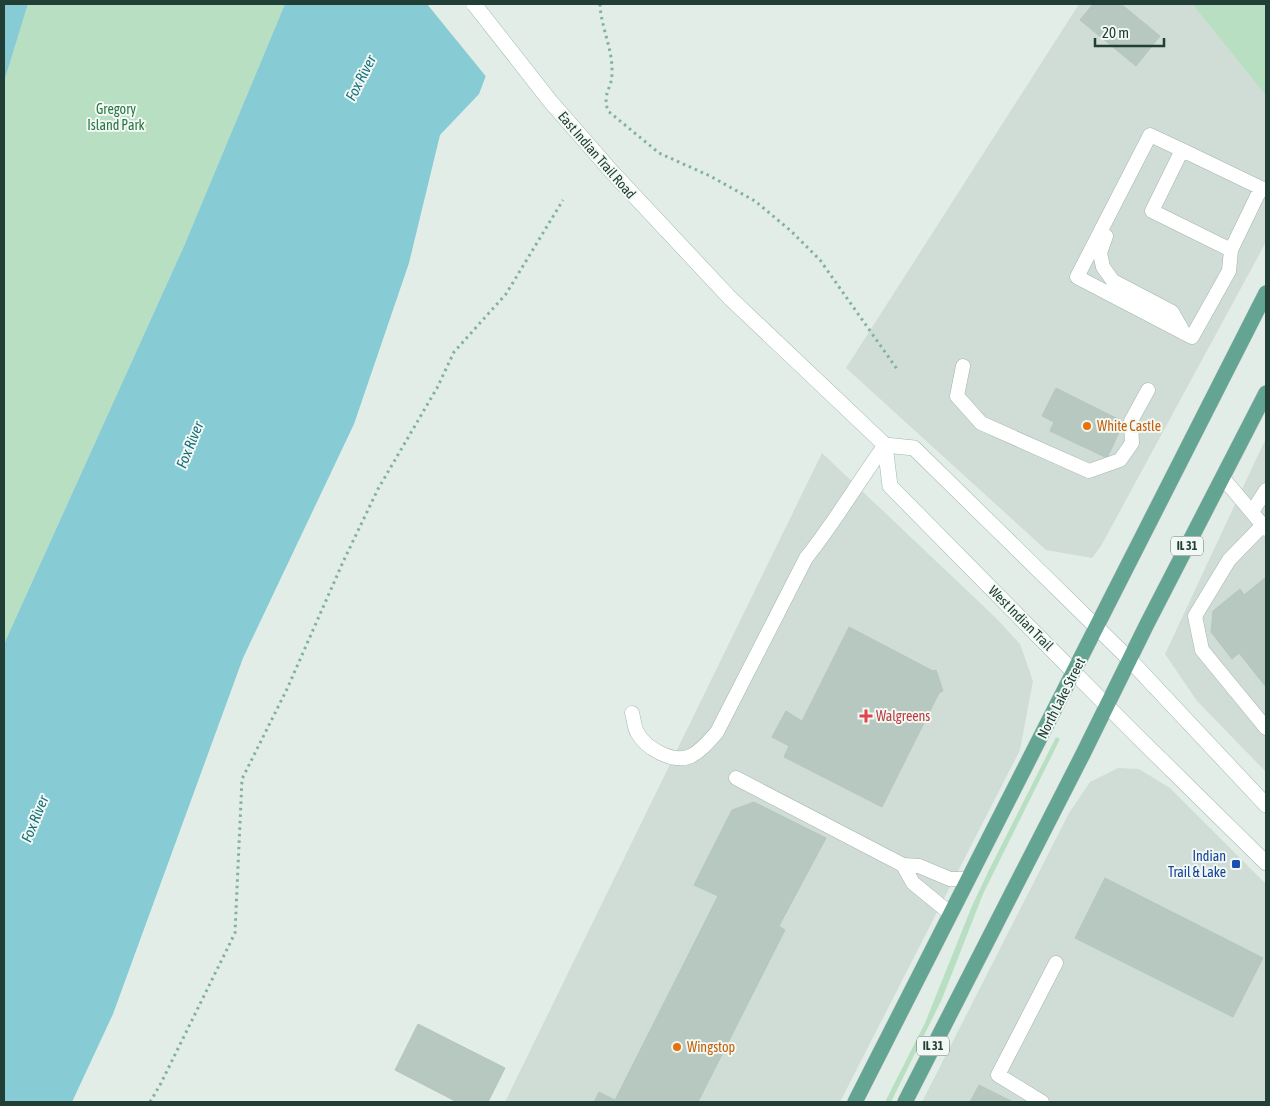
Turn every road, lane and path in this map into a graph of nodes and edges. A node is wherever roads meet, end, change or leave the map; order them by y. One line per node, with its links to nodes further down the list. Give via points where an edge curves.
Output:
1 (474, 4): 14 (main road, East Indian Trail Road, bridge, via 550,101 606,165 730,298)
2 (600, 4): 11 (path, via 611,51 612,75 604,101 608,111 659,153 710,176 755,202 791,230 820,260)
3 (1182, 150): 4 (lane, via 1150,135); 5 (lane); 7 (lane, via 1152,211)
4 (1128, 177): 9 (lane, via 1122,202 1100,253 1103,267 1113,281 1172,312); 9 (lane, via 1077,277)
5 (1264, 189): 7 (lane)
6 (563, 200): 32 (path, via 506,294 454,352 437,388 378,489 287,689 242,779 235,933)
7 (1231, 250): 9 (lane, via 1229,272 1192,337)
8 (1266, 293): 19 (main road, North Lake Street)
9 (1184, 332)
10 (963, 366): 12 (lane, via 957,396 981,423 1089,471 1120,460 1132,443 1131,421)
11 (897, 369)
12 (1148, 390)
13 (1266, 392): 15 (main road, IL 31)
14 (885, 445): 19 (main road, via 914,448); 21 (main road, West Indian Trail, via 890,486); 23 (lane, via 806,558 717,732 705,746 690,756 670,758 655,751 637,733)
15 (1222, 478): 17 (lane); 20 (main road, IL 31)
16 (1266, 490): 17 (lane)
17 (1252, 512): 18 (lane)
18 (1264, 527): 24 (lane, via 1229,560 1195,616 1202,650)
19 (1096, 627): 20 (main road); 21 (main road, North Lake Street)
20 (1129, 659): 22 (main road, IL 31); 26 (main road)
21 (1074, 671): 22 (main road, West Indian Trail); 29 (main road, North Lake Street)
22 (1107, 705): 27 (main road, West Indian Trail); 34 (main road, IL 31)
23 (632, 713)
24 (1266, 728)
25 (736, 778): 28 (lane)
26 (1264, 798)
27 (1266, 863)
28 (903, 865): 29 (lane, via 919,866 950,879); 30 (lane, via 913,883)
29 (968, 879): 30 (main road, North Lake Street)
30 (951, 914): 33 (main road, North Lake Street)
31 (1056, 963): 35 (lane, via 998,1075)
32 (150, 1102)
33 (855, 1102)
34 (905, 1102)
35 (1042, 1102)

